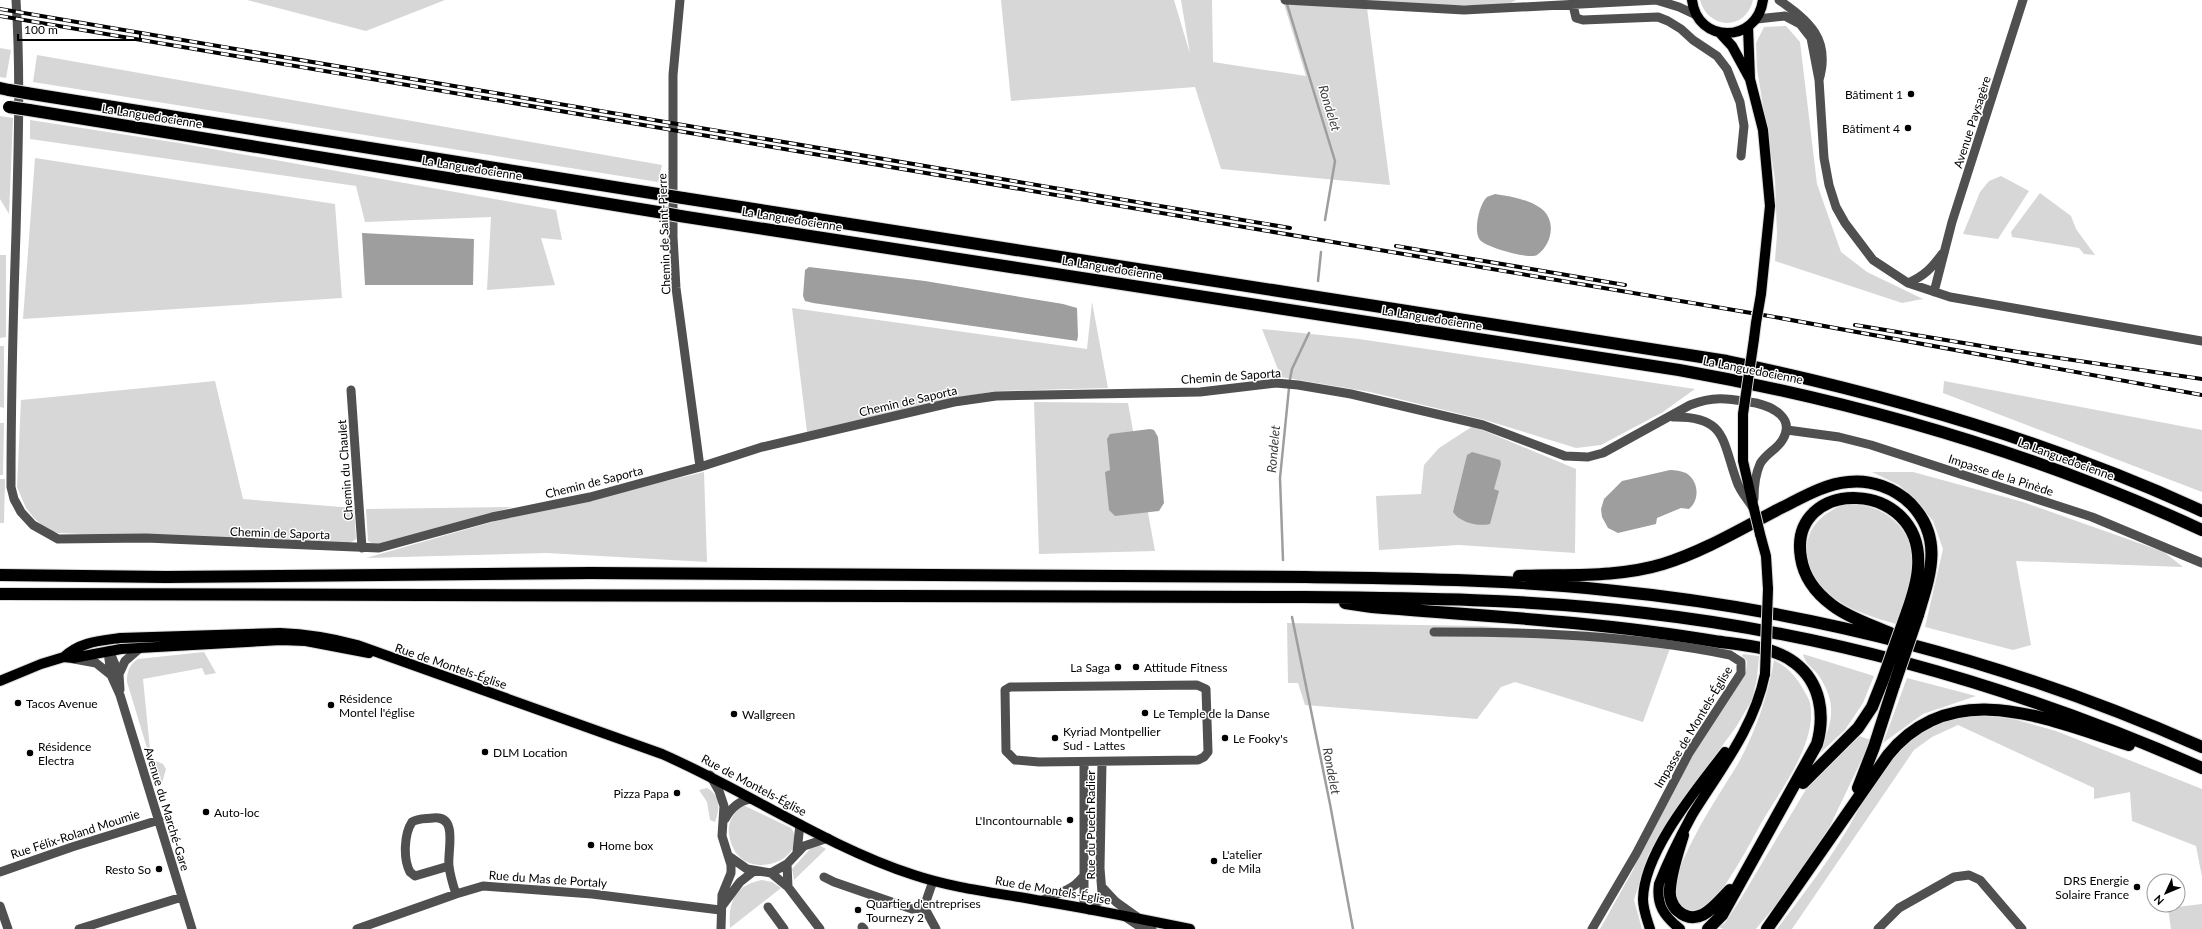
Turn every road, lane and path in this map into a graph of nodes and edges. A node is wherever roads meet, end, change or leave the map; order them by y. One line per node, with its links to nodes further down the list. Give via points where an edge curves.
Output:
1 (16, 0): 30 (street, Chemin de Saporta, via 20,143 11,487 14,499 22,512 42,532 58,539 146,538)
2 (680, 0): 26 (street, Chemin de Saint-Pierre, via 673,75 674,244 676,288)
3 (1285, 0): 9 (street, via 1464,10)
4 (1656, 0): 9 (street); 10 (street)
5 (1692, 0): 10 (main road)
6 (1763, 0): 11 (main road)
7 (1779, 0): 15 (street, via 1802,16 1817,35 1821,48 1822,68)
8 (2023, 0): 19 (street, Avenue Paysagère)
9 (1574, 5): 18 (street, via 1576,18 1583,20 1658,17 1668,21 1717,56 1727,69 1740,102 1744,126)
10 (1696, 15): 13 (main road, via 1703,23)
11 (1757, 19): 12 (main road); 15 (street, via 1779,16 1800,24 1810,38)
12 (1748, 27): 13 (main road, via 1735,33); 14 (main road)
13 (1720, 33): 14 (main road, via 1732,46)
14 (1750, 79): 27 (main road, bridge, via 1763,130 1770,206 1761,294 1743,414 1743,461)
15 (1819, 80): 20 (street, via 1824,158 1836,207 1856,241 1873,260)
16 (4, 89): 28 (highway, La Languedocienne, bridge, via 1734,362 1853,389 1974,423 2073,458)
17 (4, 106): 29 (highway, La Languedocienne, bridge, via 680,216 1735,380 1842,404 1962,438 2081,479)
18 (1740, 156)
19 (1944, 251): 20 (street, Avenue Paysagère, via 1933,267); 21 (street, Avenue Paysagère)
20 (1908, 283): 21 (street)
21 (1934, 292): 22 (street, via 1950,297)
22 (2202, 341)
23 (351, 390): 30 (street, Chemin du Chaulet)
24 (1671, 417): 25 (street, Chemin de Saporta, via 1705,399 1721,397 1774,408 1784,417); 26 (street, Chemin de Saporta, via 1603,453 1588,457 1565,456 1483,425 1351,394 1298,385 1276,383 1200,392 1031,394 954,402 762,447); 27 (street, via 1692,417 1715,427 1724,440 1737,484)
25 (1787, 430): 27 (street, via 1783,440 1767,455 1759,468 1754,486); 31 (street, Impasse de la Pinède, via 1839,437 1871,445 2092,517)
26 (700, 467): 30 (street, Chemin de Saporta, via 590,497 492,517 379,548)
27 (1754, 509): 46 (main road, bridge, via 1766,556 1768,589 1765,674)
28 (2202, 511)
29 (2202, 530)
30 (362, 548)
31 (2202, 563)
32 (0, 575): 33 (highway, via 174,577 590,573)
33 (1425, 579): 36 (highway, via 1616,573 1645,568 1675,560 1707,546 1815,492 1841,483 1861,481 1886,487 1903,497 1917,511 1927,529 1932,559 1930,576); 41 (highway, via 1561,586 1683,599 1799,619)
34 (0, 594): 35 (highway)
35 (1303, 597): 50 (highway, via 1434,598 1548,604 1647,613 1758,630 1882,657 1993,688 2078,717); 53 (highway, via 1372,607 1629,628 1756,648 1789,658 1806,672 1818,692 1822,728 1817,744)
36 (1913, 613): 41 (highway, via 1919,560 1915,539 1901,516 1884,504 1858,497 1838,499 1816,512 1803,531 1800,548 1805,573 1818,592 1833,606 1853,617); 53 (highway, bridge, via 1872,707 1858,728 1813,771); 54 (highway, bridge, via 1874,747)
37 (1434, 632): 93 (street, Impasse de Montels-Église, via 1525,632 1651,643 1730,655 1741,662 1741,673 1689,753 1636,854)
38 (106, 640): 39 (main road, Rue de Montels-Église, via 147,636 275,633); 42 (main road); 43 (main road, Rue de Montels-Église, via 74,648)
39 (320, 640): 40 (main road, Rue de Montels-Église); 51 (main road, Rue de Montels-Église, via 357,645 662,754)
40 (140, 648): 42 (main road, Rue de Montels-Église); 44 (street)
41 (1928, 649): 47 (highway, via 2075,696)
42 (108, 651): 43 (main road, Rue de Montels-Église); 44 (street, Avenue du Marché-Gare)
43 (69, 658): 44 (street, via 96,663); 45 (main road, via 41,664)
44 (115, 674): 55 (street, Avenue du Marché-Gare)
45 (0, 681)
46 (1749, 720): 58 (main road, via 1738,744 1691,817); 94 (main road, via 1681,812 1659,849 1643,895)
47 (2202, 747)
48 (1084, 762): 49 (street, Rue du Puech Radier); 49 (street, Rue du Puech Radier, via 1016,760 1010,756 1006,750 1005,690 1010,687 1197,685 1206,689 1208,752 1204,757 1194,761); 66 (street, Rue du Puech Radier)
49 (1102, 762): 72 (street, Rue du Puech Radier)
50 (2199, 766): 54 (highway, via 2033,716 1999,709 1974,709 1939,717 1908,734 1880,765)
51 (710, 775): 52 (main road, Rue de Montels-Église); 56 (street, via 722,798)
52 (752, 799): 56 (street, via 742,800 736,804); 57 (main road, Rue de Montels-Église)
53 (1784, 804): 70 (highway)
54 (1846, 815): 97 (highway)
55 (159, 820): 65 (street, Rue Félix-Roland Moumie); 74 (street, Avenue du Marché-Gare)
56 (724, 820): 61 (street, via 722,836)
57 (800, 824): 59 (main road, Rue de Montels-Église); 60 (street)
58 (1683, 835): 70 (highway, via 1670,889 1672,904 1681,914 1694,918 1708,914); 95 (main road, via 1662,876 1658,893 1661,909)
59 (828, 838): 60 (street, via 811,843); 69 (main road, Rue de Montels-Église, via 896,869)
60 (797, 852): 62 (street)
61 (730, 857): 64 (street, via 741,866); 79 (street, via 731,873 722,895)
62 (787, 864): 67 (street); 71 (street)
63 (449, 866): 63 (street, via 415,876 410,872 406,849 408,827 412,822 444,819 450,834); 73 (street)
64 (754, 871): 67 (street); 79 (street, via 740,882)
65 (0, 872)
66 (1086, 872): 75 (street, Rue du Puech Radier, via 1081,880 1069,889); 80 (street, Rue du Puech Radier, via 1084,901)
67 (771, 873): 71 (street)
68 (824, 877): 78 (street, via 912,909)
69 (933, 881): 75 (main road, Rue de Montels-Église); 78 (street)
70 (1739, 881): 96 (highway, via 1722,915)
71 (788, 887): 89 (street)
72 (1102, 887): 80 (street, Rue du Puech Radier, via 1099,901); 82 (street, Rue du Puech Radier, via 1116,902)
73 (456, 894): 79 (street, Rue du Mas de Portaly, via 483,886 592,894); 86 (street, Rue du Mas de Portaly)
74 (182, 897): 84 (street); 85 (street, Avenue du Marché-Gare)
75 (1041, 901): 80 (main road, Rue de Montels-Église)
76 (0, 906): 83 (street)
77 (768, 907): 88 (street)
78 (924, 907): 90 (street)
79 (721, 908): 87 (street)
80 (1089, 910): 81 (main road, Rue de Montels-Église)
81 (1123, 916): 82 (main road, Rue de Montels-Église); 91 (street, Rue de Montels-Église, via 1139,926)
82 (1137, 917): 92 (main road, Rue de Montels-Église)
83 (8, 929)
84 (80, 929)
85 (192, 929)
86 (357, 929)
87 (721, 929)
88 (784, 929)
89 (820, 929)
90 (936, 929)
91 (1152, 929)
92 (1190, 929)
93 (1592, 929)
94 (1650, 929)
95 (1680, 929)
96 (1708, 929)
97 (1767, 929)
98 (1878, 929): 99 (street, via 1900,908 1954,877 1969,875 1980,880)
99 (2022, 929)

